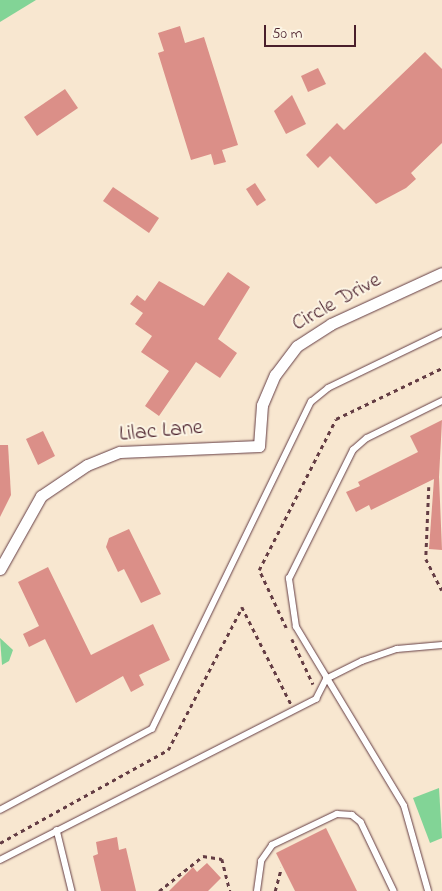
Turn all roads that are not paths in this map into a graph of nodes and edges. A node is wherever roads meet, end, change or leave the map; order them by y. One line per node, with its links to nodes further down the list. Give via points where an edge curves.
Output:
1 (442, 273): 4 (street, Circle Drive, via 338,320 298,346 275,375 262,405)
2 (442, 333): 8 (lane, via 328,388 311,402 152,729)
3 (442, 401): 7 (lane, via 367,438 353,450 290,569 296,627)
4 (259, 446): 5 (street, Lilac Lane, via 120,452 87,465 41,496)
5 (0, 569)
6 (442, 645): 7 (lane, via 380,653)
7 (326, 679): 9 (lane, via 319,696); 14 (lane, via 398,792 412,826)
8 (0, 810)
9 (57, 830): 10 (lane); 11 (lane)
10 (0, 860)
11 (72, 891)
12 (257, 891): 13 (lane, via 261,861 272,845 337,814 352,815 361,822)
13 (394, 891)
14 (428, 891)

